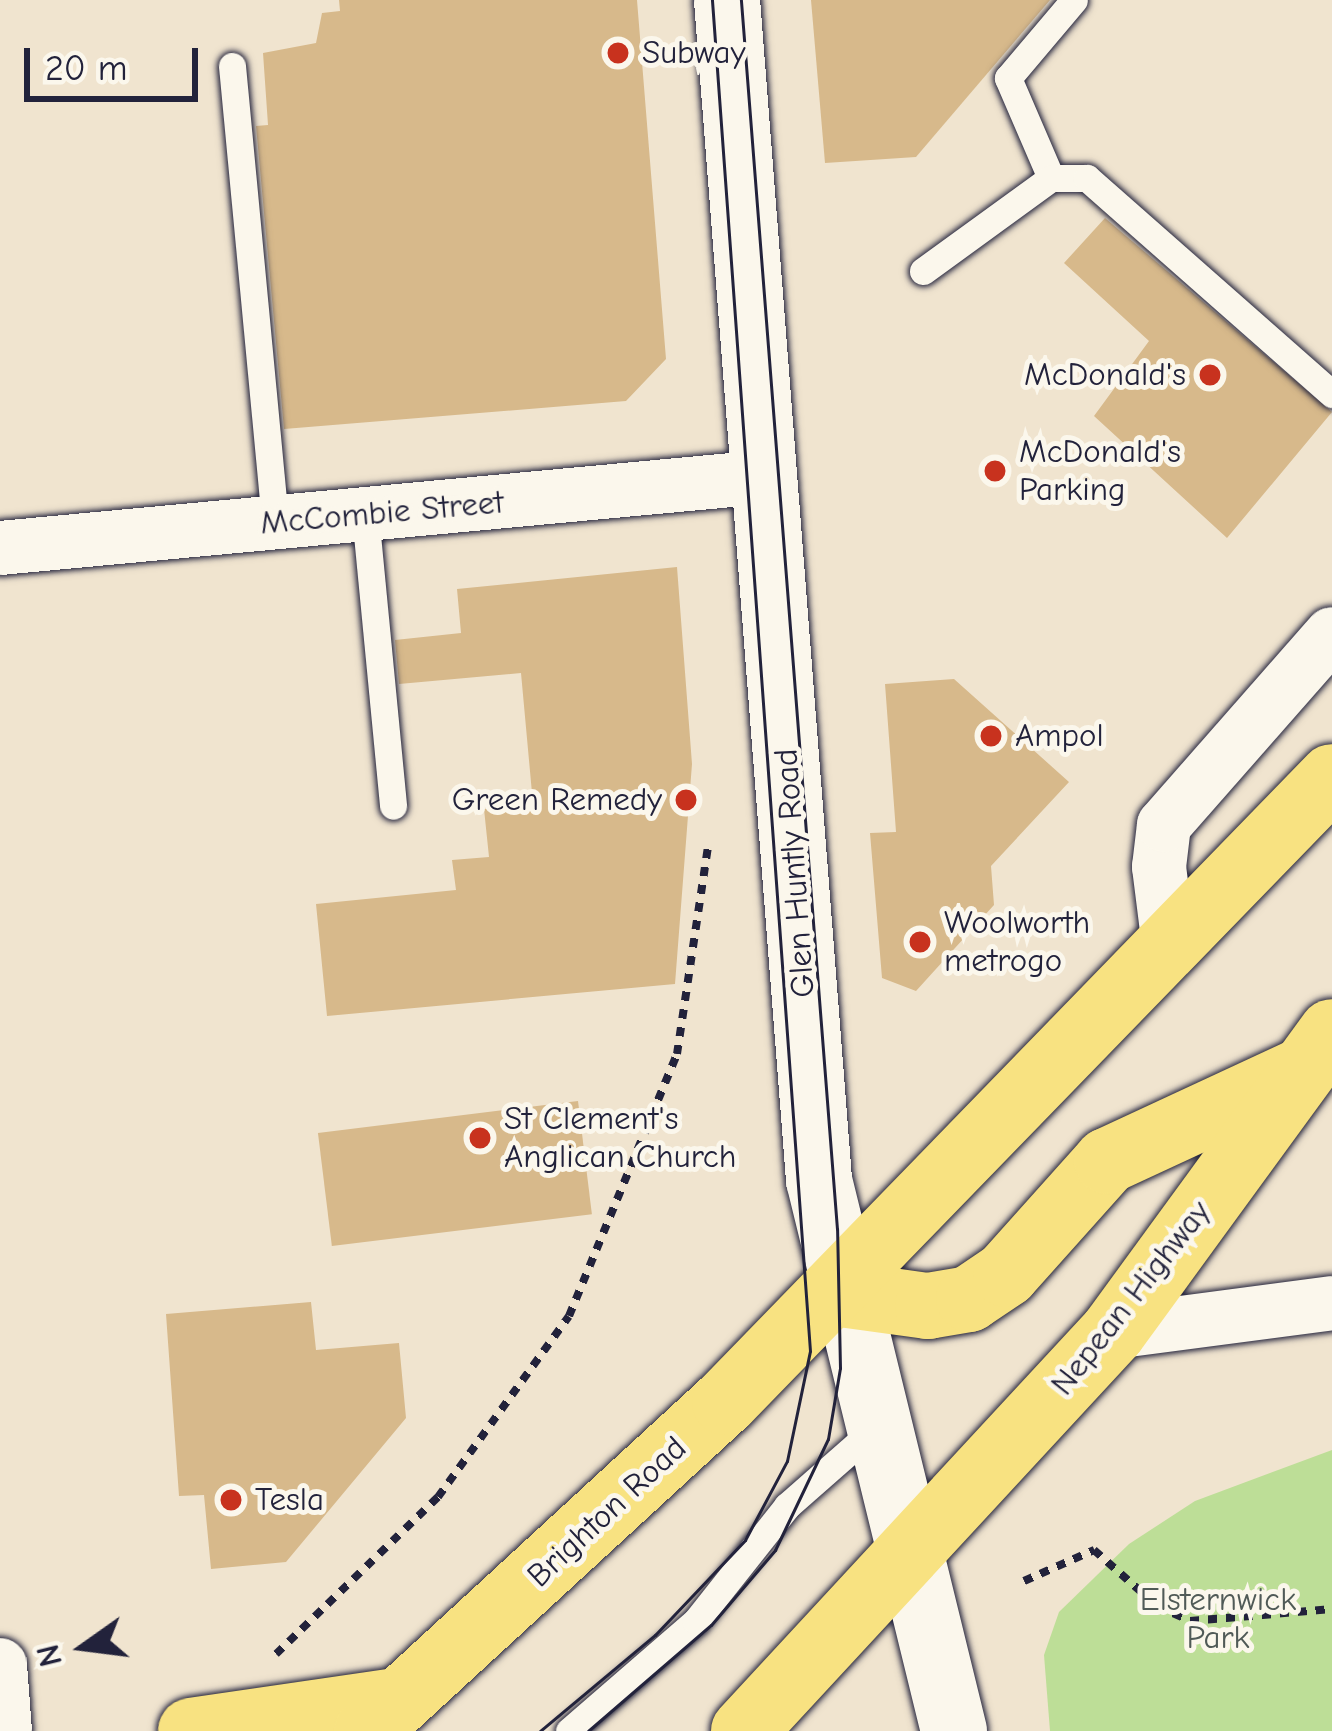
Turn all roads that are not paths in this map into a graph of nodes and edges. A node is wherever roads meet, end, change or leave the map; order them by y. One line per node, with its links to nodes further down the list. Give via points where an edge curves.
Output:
1 (727, 0): 7 (street, Glen Huntly Road)
2 (1074, 0): 4 (lane, via 1008,78)
3 (232, 66): 9 (lane)
4 (1052, 178): 5 (lane); 6 (lane, via 1087,178)
5 (922, 271)
6 (1332, 394)
7 (764, 477): 8 (street, McCombie Street); 16 (street, Glen Huntly Road, via 819,1180)
8 (365, 514): 9 (street, McCombie Street); 13 (lane)
9 (275, 522): 10 (street, McCombie Street)
10 (0, 548)
11 (1332, 634): 14 (street, via 1164,825 1159,867)
12 (1332, 777): 14 (main road)
13 (393, 806)
14 (1169, 946): 16 (main road)
15 (1317, 1051): 16 (main road, via 1107,1161 1006,1274 969,1299 928,1306); 18 (main road, Nepean Highway)
16 (840, 1289): 19 (street, Glen Huntly Road); 22 (main road, Brighton Road, via 610,1513)
17 (1332, 1303): 18 (street)
18 (1113, 1332): 20 (main road, Nepean Highway)
19 (878, 1426): 20 (street, Glen Huntly Road); 25 (lane, via 800,1492 697,1621)
20 (915, 1552): 26 (main road); 27 (street, Glen Huntly Road)
21 (0, 1665): 23 (street)
22 (382, 1716): 24 (main road)
23 (5, 1731)
24 (191, 1731)
25 (568, 1731)
26 (745, 1731)
27 (955, 1731)

